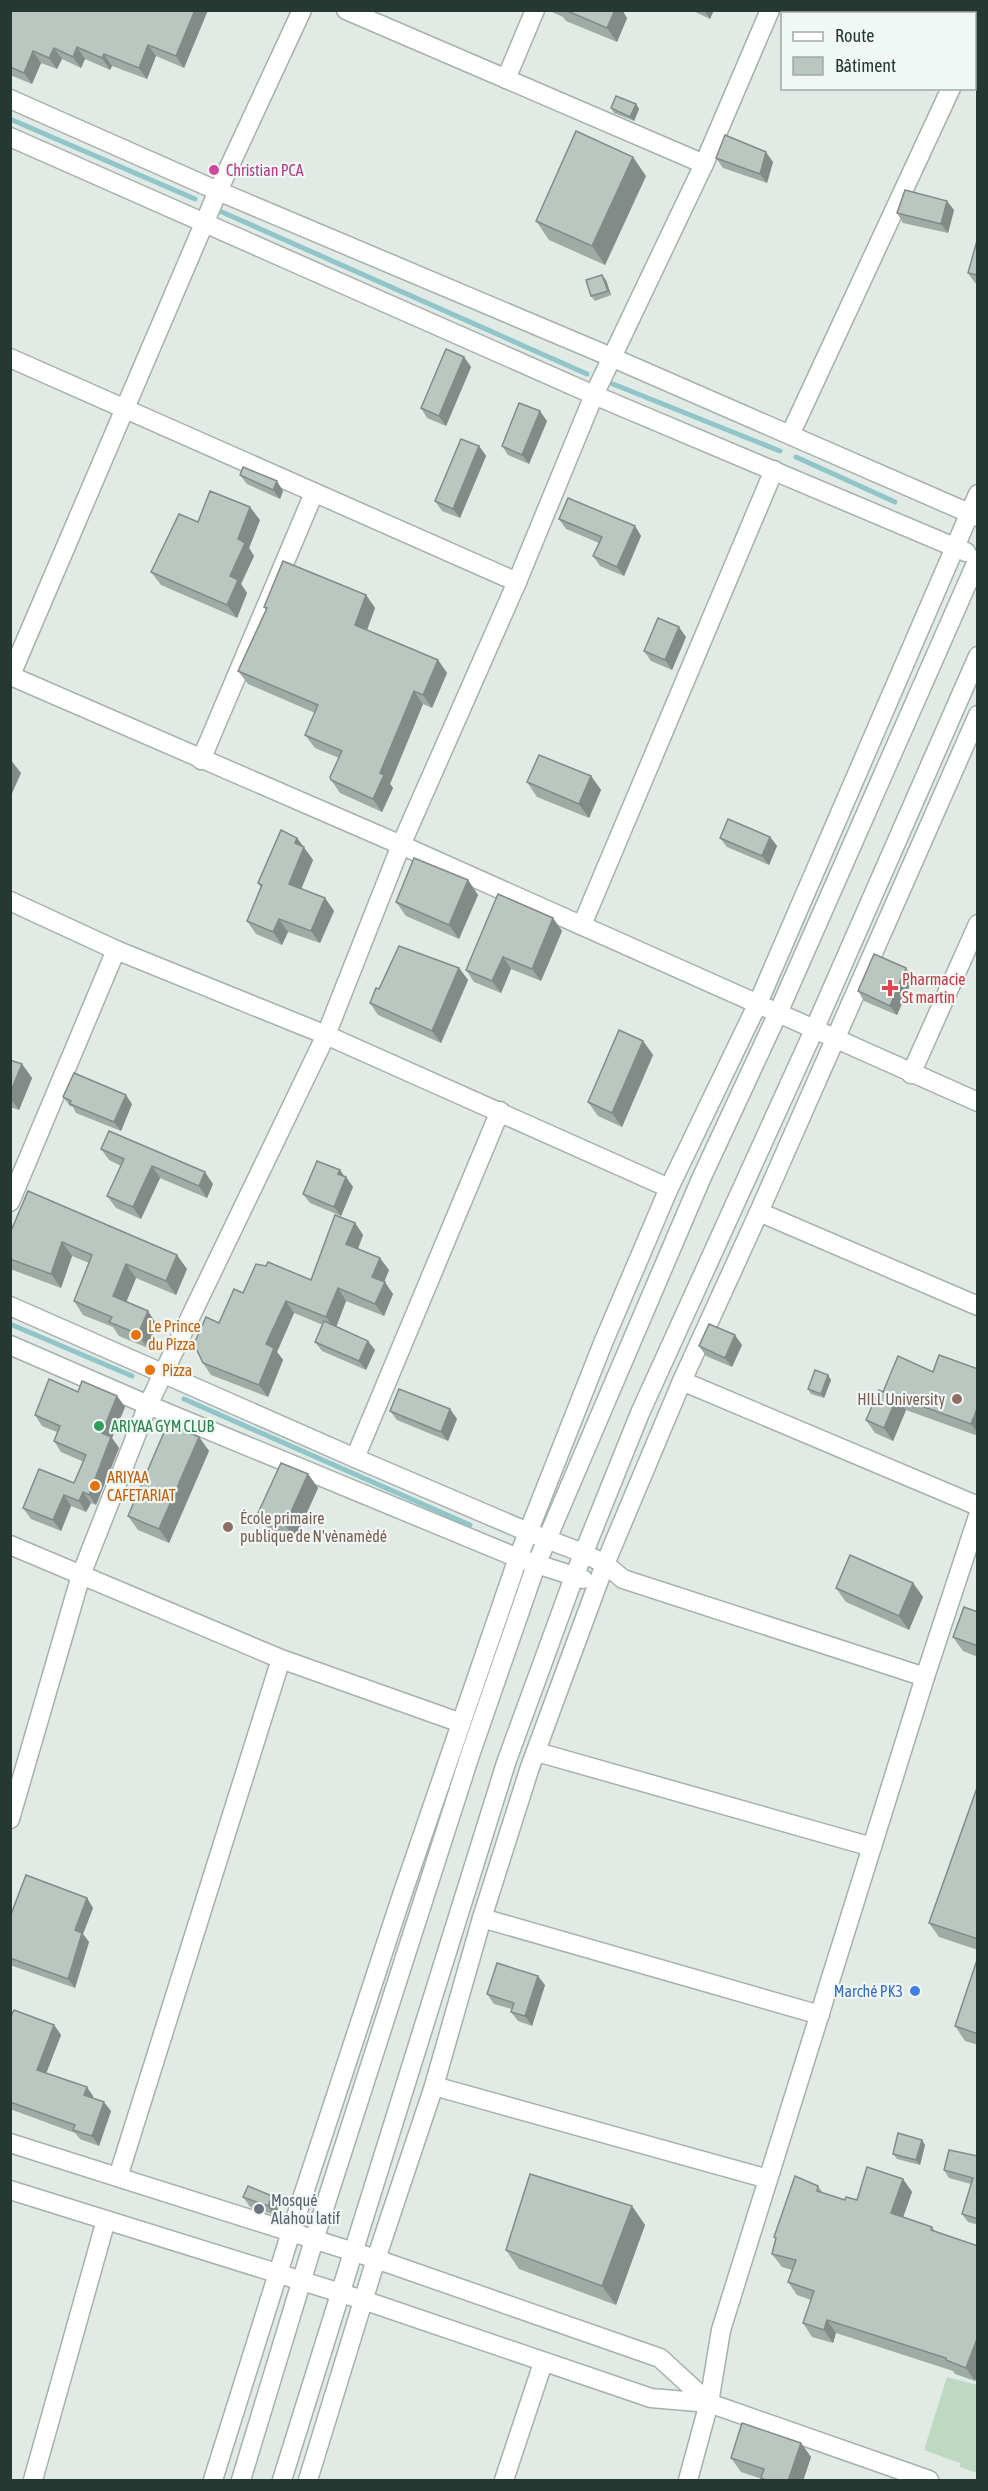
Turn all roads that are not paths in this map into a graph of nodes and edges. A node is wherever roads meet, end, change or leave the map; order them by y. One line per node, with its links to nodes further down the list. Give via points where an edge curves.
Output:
1 (302, 10): 10 (street)
2 (346, 10): 5 (street)
3 (535, 10): 5 (street)
4 (770, 10): 9 (street)
5 (506, 79): 9 (street)
6 (950, 90): 16 (street)
7 (10, 99): 10 (street)
8 (10, 137): 11 (street)
9 (704, 164): 12 (street)
10 (218, 191): 11 (street); 12 (street)
11 (205, 225): 14 (street); 15 (street)
12 (611, 357): 14 (street); 16 (street)
13 (10, 358): 15 (street)
14 (594, 395): 17 (street); 23 (street)
15 (125, 407): 18 (street); 25 (street)
16 (790, 435): 20 (street)
17 (774, 470): 21 (street); 31 (street)
18 (314, 493): 23 (street); 27 (street)
19 (978, 494): 20 (street)
20 (974, 515): 21 (street)
21 (955, 547): 22 (street); 33 (street)
22 (978, 557): 34 (street)
23 (517, 582): 28 (street)
24 (978, 656): 35 (street)
25 (11, 677): 27 (street)
26 (978, 715): 37 (street)
27 (201, 760): 28 (street)
28 (401, 844): 31 (street); 36 (street)
29 (10, 901): 32 (street)
30 (978, 924): 38 (street)
31 (582, 925): 33 (street)
32 (116, 950): 36 (street); 42 (street)
33 (758, 1003): 34 (street); 41 (street)
34 (778, 1013): 35 (street); 54 (street, via 701,1179)
35 (814, 1030): 37 (street); 56 (street, via 640,1413)
36 (326, 1035): 40 (street); 47 (street)
37 (834, 1040): 38 (street); 43 (street)
38 (911, 1074): 39 (street)
39 (978, 1102)
40 (500, 1112): 41 (street); 50 (street)
41 (669, 1188): 53 (street)
42 (10, 1202)
43 (759, 1212): 45 (street); 48 (street)
44 (10, 1306): 47 (street)
45 (978, 1306)
46 (10, 1345): 49 (street)
47 (162, 1374): 49 (street); 50 (street)
48 (682, 1381): 51 (street); 58 (street)
49 (148, 1405): 57 (street); 60 (street)
50 (356, 1458): 53 (street)
51 (978, 1506)
52 (978, 1516): 65 (street)
53 (528, 1532): 54 (street); 57 (street)
54 (546, 1539): 56 (street); 59 (street)
55 (10, 1545): 60 (street)
56 (583, 1553): 58 (street); 61 (street)
57 (518, 1558): 59 (street); 66 (street)
58 (605, 1564): 62 (street); 63 (street)
59 (536, 1565): 61 (street); 79 (street, via 470,1755)
60 (81, 1575): 64 (street); 68 (street)
61 (574, 1577): 63 (street); 80 (street, via 506,1763)
62 (623, 1579): 63 (street); 65 (street)
63 (598, 1583): 67 (street)
64 (280, 1659): 66 (street); 74 (street)
65 (925, 1677): 69 (street)
66 (461, 1723): 78 (street)
67 (537, 1752): 69 (street); 70 (street)
68 (10, 1818)
69 (872, 1847): 71 (street)
70 (482, 1918): 71 (street); 72 (street)
71 (820, 2015): 75 (street)
72 (434, 2086): 75 (street); 81 (street)
73 (10, 2143): 74 (street)
74 (118, 2177): 78 (street)
75 (768, 2179): 87 (street, via 722,2330)
76 (10, 2190): 77 (street)
77 (106, 2220): 82 (street); 89 (street)
78 (291, 2232): 79 (street); 82 (street)
79 (314, 2240): 80 (street); 83 (street)
80 (353, 2252): 81 (street); 84 (street)
81 (376, 2259): 85 (street); 87 (street, via 660,2358)
82 (278, 2273): 83 (street); 90 (street)
83 (301, 2282): 84 (street); 91 (street)
84 (340, 2294): 85 (street); 92 (street)
85 (363, 2300): 86 (street); 93 (street)
86 (543, 2363): 87 (street, via 651,2398); 94 (street)
87 (709, 2403): 88 (street); 95 (street)
88 (905, 2476): 96 (street)
89 (33, 2481)
90 (213, 2481)
91 (241, 2481)
92 (282, 2481)
93 (308, 2481)
94 (504, 2481)
95 (688, 2481)
96 (929, 2481)

